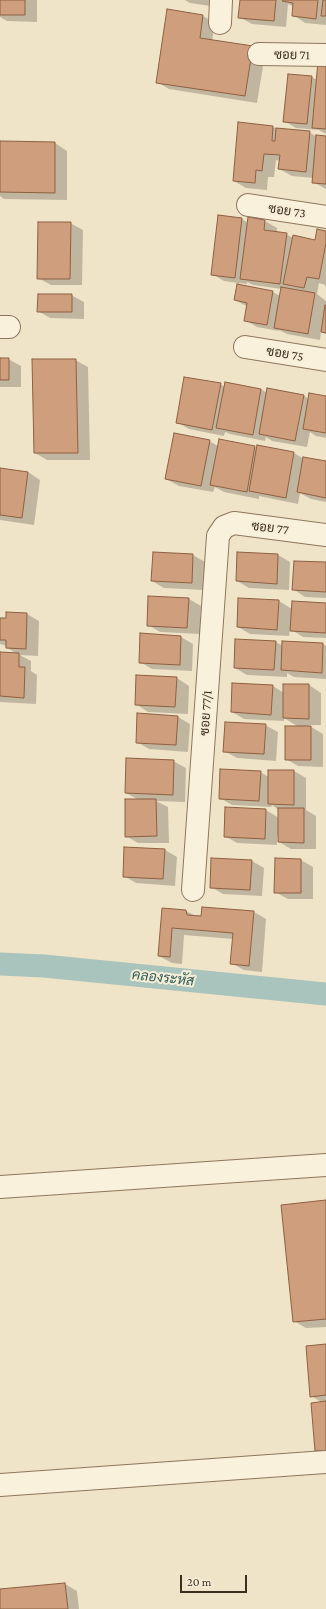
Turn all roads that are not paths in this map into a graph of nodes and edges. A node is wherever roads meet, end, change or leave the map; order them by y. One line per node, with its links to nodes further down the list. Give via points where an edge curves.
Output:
1 (221, 0): 2 (street)
2 (220, 23)
3 (259, 54): 4 (street, ซอย 71)
4 (326, 55)
5 (248, 205): 6 (street, ซอย 73)
6 (326, 217)
7 (245, 347): 8 (street, ซอย 75)
8 (326, 360)
9 (326, 535): 10 (street, ซอย 77, via 234,523 224,527)
10 (218, 536): 11 (street, ซอย 77/1)
11 (193, 890)
12 (326, 1165): 13 (street)
13 (0, 1187)
14 (326, 1462): 15 (street)
15 (0, 1485)

